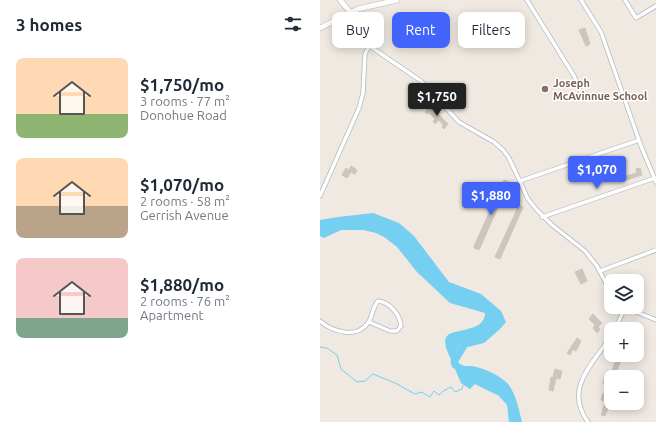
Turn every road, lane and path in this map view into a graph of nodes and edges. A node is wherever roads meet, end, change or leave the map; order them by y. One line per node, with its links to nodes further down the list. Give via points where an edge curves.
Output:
1 (340, 0): 7 (street)
2 (397, 0): 7 (street)
3 (527, 0): 12 (street, via 574,76)
4 (581, 0): 13 (street, via 601,32)
5 (624, 0): 6 (street, via 636,18)
6 (656, 6)
7 (350, 12)
8 (332, 22): 9 (street)
9 (320, 28)
10 (368, 48): 16 (street, via 365,54 363,93 359,108)
11 (372, 48): 15 (street, via 421,81 461,124 501,147)
12 (584, 99)
13 (639, 140): 14 (street); 15 (street)
14 (656, 179): 17 (street)
15 (520, 181): 17 (street, via 528,199)
16 (320, 196)
17 (542, 217): 19 (street, via 585,251)
18 (656, 250): 19 (street)
19 (600, 271): 20 (street)
20 (604, 279)
21 (641, 314): 22 (street)
22 (656, 320)
23 (320, 321): 24 (street, via 346,333 356,332)
24 (369, 322): 24 (street, via 374,306 378,301 384,301 389,304 401,326 397,331 390,331)
25 (604, 346): 26 (street, via 579,386 580,404)
26 (588, 422)

